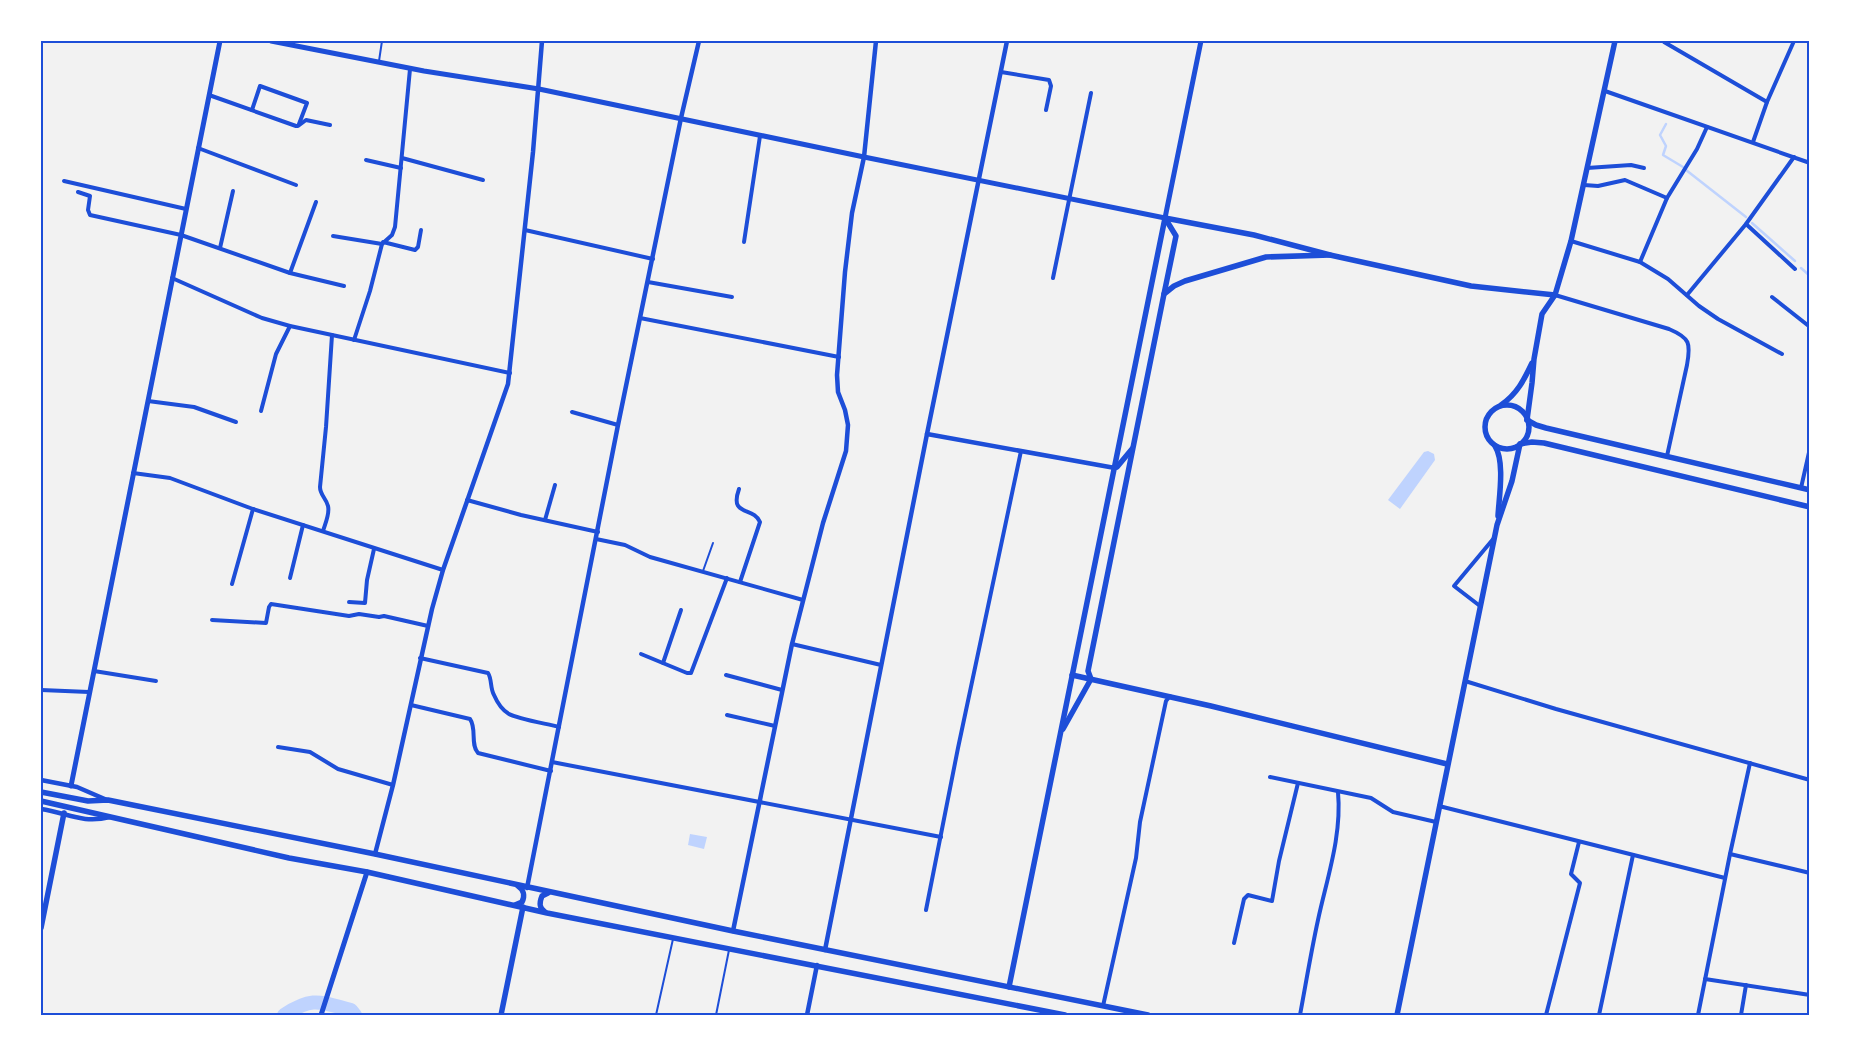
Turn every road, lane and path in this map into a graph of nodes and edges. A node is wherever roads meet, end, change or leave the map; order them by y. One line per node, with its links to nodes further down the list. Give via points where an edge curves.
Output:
1 (220, 41): 18 (main road)
2 (271, 41): 12 (main road)
3 (382, 41): 12 (lane)
4 (542, 41): 15 (street)
5 (699, 41): 22 (street)
6 (876, 41): 29 (street)
7 (1007, 41): 14 (street)
8 (1201, 41): 48 (main road)
9 (1615, 41): 16 (main road)
10 (1794, 41): 19 (street)
11 (1664, 42): 19 (street)
12 (379, 62): 13 (main road)
13 (410, 68): 15 (main road); 31 (street)
14 (1001, 72): 21 (street, via 1049,80 1051,86); 38 (street)
15 (539, 89): 22 (main road); 51 (street)
16 (1604, 91): 25 (street); 35 (main road)
17 (1091, 93): 45 (street)
18 (209, 95): 20 (street); 28 (main road)
19 (1767, 102): 27 (street)
20 (252, 110): 24 (street); 24 (street, via 260,86 307,103)
21 (1046, 110)
22 (681, 118): 26 (main road); 59 (street)
23 (330, 125): 24 (street, via 306,120)
24 (298, 126)
25 (1708, 127): 27 (street); 44 (street)
26 (760, 136): 29 (main road); 55 (street)
27 (1753, 142): 30 (street)
28 (198, 148): 40 (street); 47 (main road)
29 (864, 157): 38 (main road); 78 (street, via 852,212)
30 (1794, 157): 33 (street); 49 (street)
31 (402, 158): 34 (street); 37 (street)
32 (366, 160): 34 (street)
33 (1810, 163)
34 (401, 168): 56 (street, via 395,227 392,235)
35 (1587, 168): 36 (street, via 1631,165); 41 (main road)
36 (1644, 168)
37 (483, 180)
38 (980, 180): 45 (main road); 88 (street)
39 (64, 182): 47 (street)
40 (296, 185)
41 (1584, 185): 44 (street, via 1598,186 1626,180); 54 (main road)
42 (233, 191): 57 (street)
43 (78, 192): 52 (street, via 90,196 90,215)
44 (1667, 198): 60 (street)
45 (1069, 199): 48 (main road); 64 (street)
46 (316, 202): 62 (street)
47 (186, 209): 52 (main road)
48 (1165, 218): 58 (main road, via 1254,234); 67 (main road, via 1176,236); 95 (main road)
49 (1746, 224): 61 (street); 69 (street)
50 (421, 230): 56 (street, via 415,250)
51 (525, 230): 59 (street); 80 (street)
52 (181, 235): 57 (street); 63 (main road)
53 (333, 236): 56 (street)
54 (1571, 241): 60 (street); 68 (main road)
55 (744, 242)
56 (382, 243): 76 (street)
57 (220, 248): 62 (street)
58 (1330, 255): 67 (main road, via 1266,256 1185,281); 68 (main road, via 1471,286)
59 (652, 259): 65 (street)
60 (1640, 262): 69 (street)
61 (1795, 269)
62 (290, 272): 66 (street)
63 (172, 278): 73 (street, via 262,318); 81 (main road)
64 (1052, 278)
65 (648, 282): 71 (street); 72 (street)
66 (344, 286)
67 (1164, 294): 91 (main road)
68 (1555, 294): 79 (main road, via 1542,314); 94 (street, via 1669,329 1682,334 1688,342 1690,350)
69 (1687, 295): 77 (street, via 1718,319)
70 (1772, 296): 74 (street)
71 (732, 297)
72 (640, 318): 78 (street); 87 (street)
73 (290, 326): 75 (street); 83 (street, via 276,354)
74 (1810, 327)
75 (332, 335): 76 (street); 107 (street, via 320,486 328,507)
76 (354, 340): 80 (street)
77 (1782, 354)
78 (840, 357): 119 (street, via 837,386 848,425 846,451)
79 (1534, 359): 82 (main road, via 1514,394); 85 (main road)
80 (510, 373): 101 (street)
81 (148, 401): 86 (street, via 194,407); 96 (main road)
82 (1498, 406): 85 (main road, via 1516,407); 89 (main road, via 1488,416 1485,425 1486,435)
83 (261, 411)
84 (572, 412): 87 (street)
85 (1527, 420): 90 (main road, via 1528,432); 94 (main road, via 1546,428)
86 (236, 422)
87 (618, 425): 108 (street)
88 (927, 434): 93 (street); 129 (street)
89 (1494, 444): 90 (main road, via 1509,448); 106 (main road, via 1500,469)
90 (1520, 444): 102 (main road, via 1544,444); 106 (main road)
91 (1133, 448): 95 (main road); 133 (main road, via 1088,671)
92 (1810, 448): 98 (street)
93 (1021, 451): 95 (street); 167 (street)
94 (1667, 456): 98 (main road)
95 (1115, 468): 132 (main road)
96 (133, 473): 103 (street, via 170,478); 130 (main road)
97 (556, 485): 104 (street)
98 (1801, 488): 100 (main road)
99 (739, 489): 117 (street, via 736,503 739,508 760,522)
100 (1810, 490)
101 (467, 500): 104 (street); 113 (street)
102 (1810, 507)
103 (253, 508): 105 (street); 118 (street)
104 (545, 520): 108 (street)
105 (303, 525): 107 (street); 115 (street)
106 (1497, 525): 109 (main road)
107 (323, 532): 112 (street)
108 (598, 532): 110 (street)
109 (1495, 536): 121 (main road); 121 (street, via 1454,586)
110 (596, 539): 114 (street); 143 (street)
111 (713, 543): 114 (lane)
112 (374, 549): 113 (street); 120 (street, via 365,603)
113 (443, 570): 124 (street)
114 (703, 571): 116 (street)
115 (290, 578)
116 (727, 578): 117 (street); 128 (street, via 692,672)
117 (740, 582): 119 (street)
118 (232, 584)
119 (803, 600): 125 (street)
120 (349, 602)
121 (1480, 606): 135 (main road)
122 (681, 610): 128 (street)
123 (212, 620): 124 (street, via 266,623 272,604 349,616 384,616)
124 (428, 626): 127 (street)
125 (792, 644): 129 (street); 137 (street)
126 (642, 654): 128 (street)
127 (420, 658): 140 (street); 143 (street, via 488,672 490,688 509,714)
128 (663, 664)
129 (881, 665): 165 (street)
130 (94, 671): 134 (street); 138 (main road)
131 (726, 675): 137 (street)
132 (1072, 675): 133 (main road); 144 (main road)
133 (1091, 679): 139 (main road); 144 (main road)
134 (156, 681)
135 (1465, 681): 147 (street); 148 (main road)
136 (41, 690): 138 (street)
137 (782, 690): 142 (street)
138 (90, 692): 155 (main road)
139 (1170, 696): 148 (main road); 193 (street, via 1166,701)
140 (411, 705): 149 (street, via 470,719 474,748 478,753); 154 (street)
141 (727, 715): 142 (street)
142 (775, 726): 160 (street)
143 (559, 727): 146 (street)
144 (1061, 733): 191 (main road)
145 (278, 748): 154 (street, via 310,752 338,769)
146 (552, 762): 149 (street); 160 (street)
147 (1750, 763): 152 (street); 170 (street)
148 (1447, 764): 161 (main road)
149 (550, 771): 176 (street)
150 (1270, 777): 153 (street)
151 (41, 780): 155 (street)
152 (1810, 780)
153 (1298, 783): 157 (street); 185 (street, via 1272,901 1248,895 1244,899)
154 (392, 785): 169 (street)
155 (71, 786): 158 (street)
156 (41, 792): 158 (main road, via 88,801)
157 (1338, 792): 166 (street, via 1371,798 1393,812); 201 (street, via 1337,837)
158 (108, 800): 169 (main road)
159 (41, 801): 164 (main road)
160 (759, 802): 165 (street); 183 (street)
161 (1439, 806): 166 (main road); 168 (street)
162 (41, 809): 163 (street)
163 (64, 812): 164 (street, via 89,820); 182 (main road)
164 (111, 817): 172 (main road, via 289,858)
165 (851, 820): 167 (street); 187 (street)
166 (1436, 822): 202 (main road)
167 (941, 837): 180 (street)
168 (1579, 842): 171 (street); 203 (street, via 1571,874 1580,883)
169 (375, 854): 175 (main road)
170 (1730, 854): 173 (street); 174 (street)
171 (1633, 855): 174 (street); 204 (street)
172 (366, 872): 178 (main road); 194 (main road)
173 (1810, 873)
174 (1725, 878): 189 (street)
175 (516, 886): 176 (main road); 178 (main road, via 522,889 524,896 519,904)
176 (527, 888): 177 (main road)
177 (551, 893): 181 (main road, via 542,896 540,903); 183 (main road)
178 (513, 905): 179 (main road)
179 (523, 908): 181 (main road); 195 (main road)
180 (926, 910)
181 (547, 912): 184 (main road)
182 (41, 928)
183 (733, 931): 187 (main road)
184 (674, 936): 186 (main road); 196 (lane)
185 (1234, 943)
186 (730, 948): 188 (main road); 197 (lane)
187 (825, 950): 191 (main road)
188 (817, 965): 198 (street); 199 (main road)
189 (1705, 979): 190 (street); 205 (street)
190 (1746, 985): 192 (street); 206 (street)
191 (1009, 987): 193 (main road)
192 (1810, 995)
193 (1103, 1006): 200 (main road)
194 (321, 1015)
195 (501, 1015)
196 (656, 1015)
197 (716, 1015)
198 (807, 1015)
199 (1065, 1015)
200 (1148, 1015)
201 (1300, 1015)
202 (1397, 1015)
203 (1546, 1015)
204 (1599, 1015)
205 (1698, 1015)
206 (1740, 1015)

